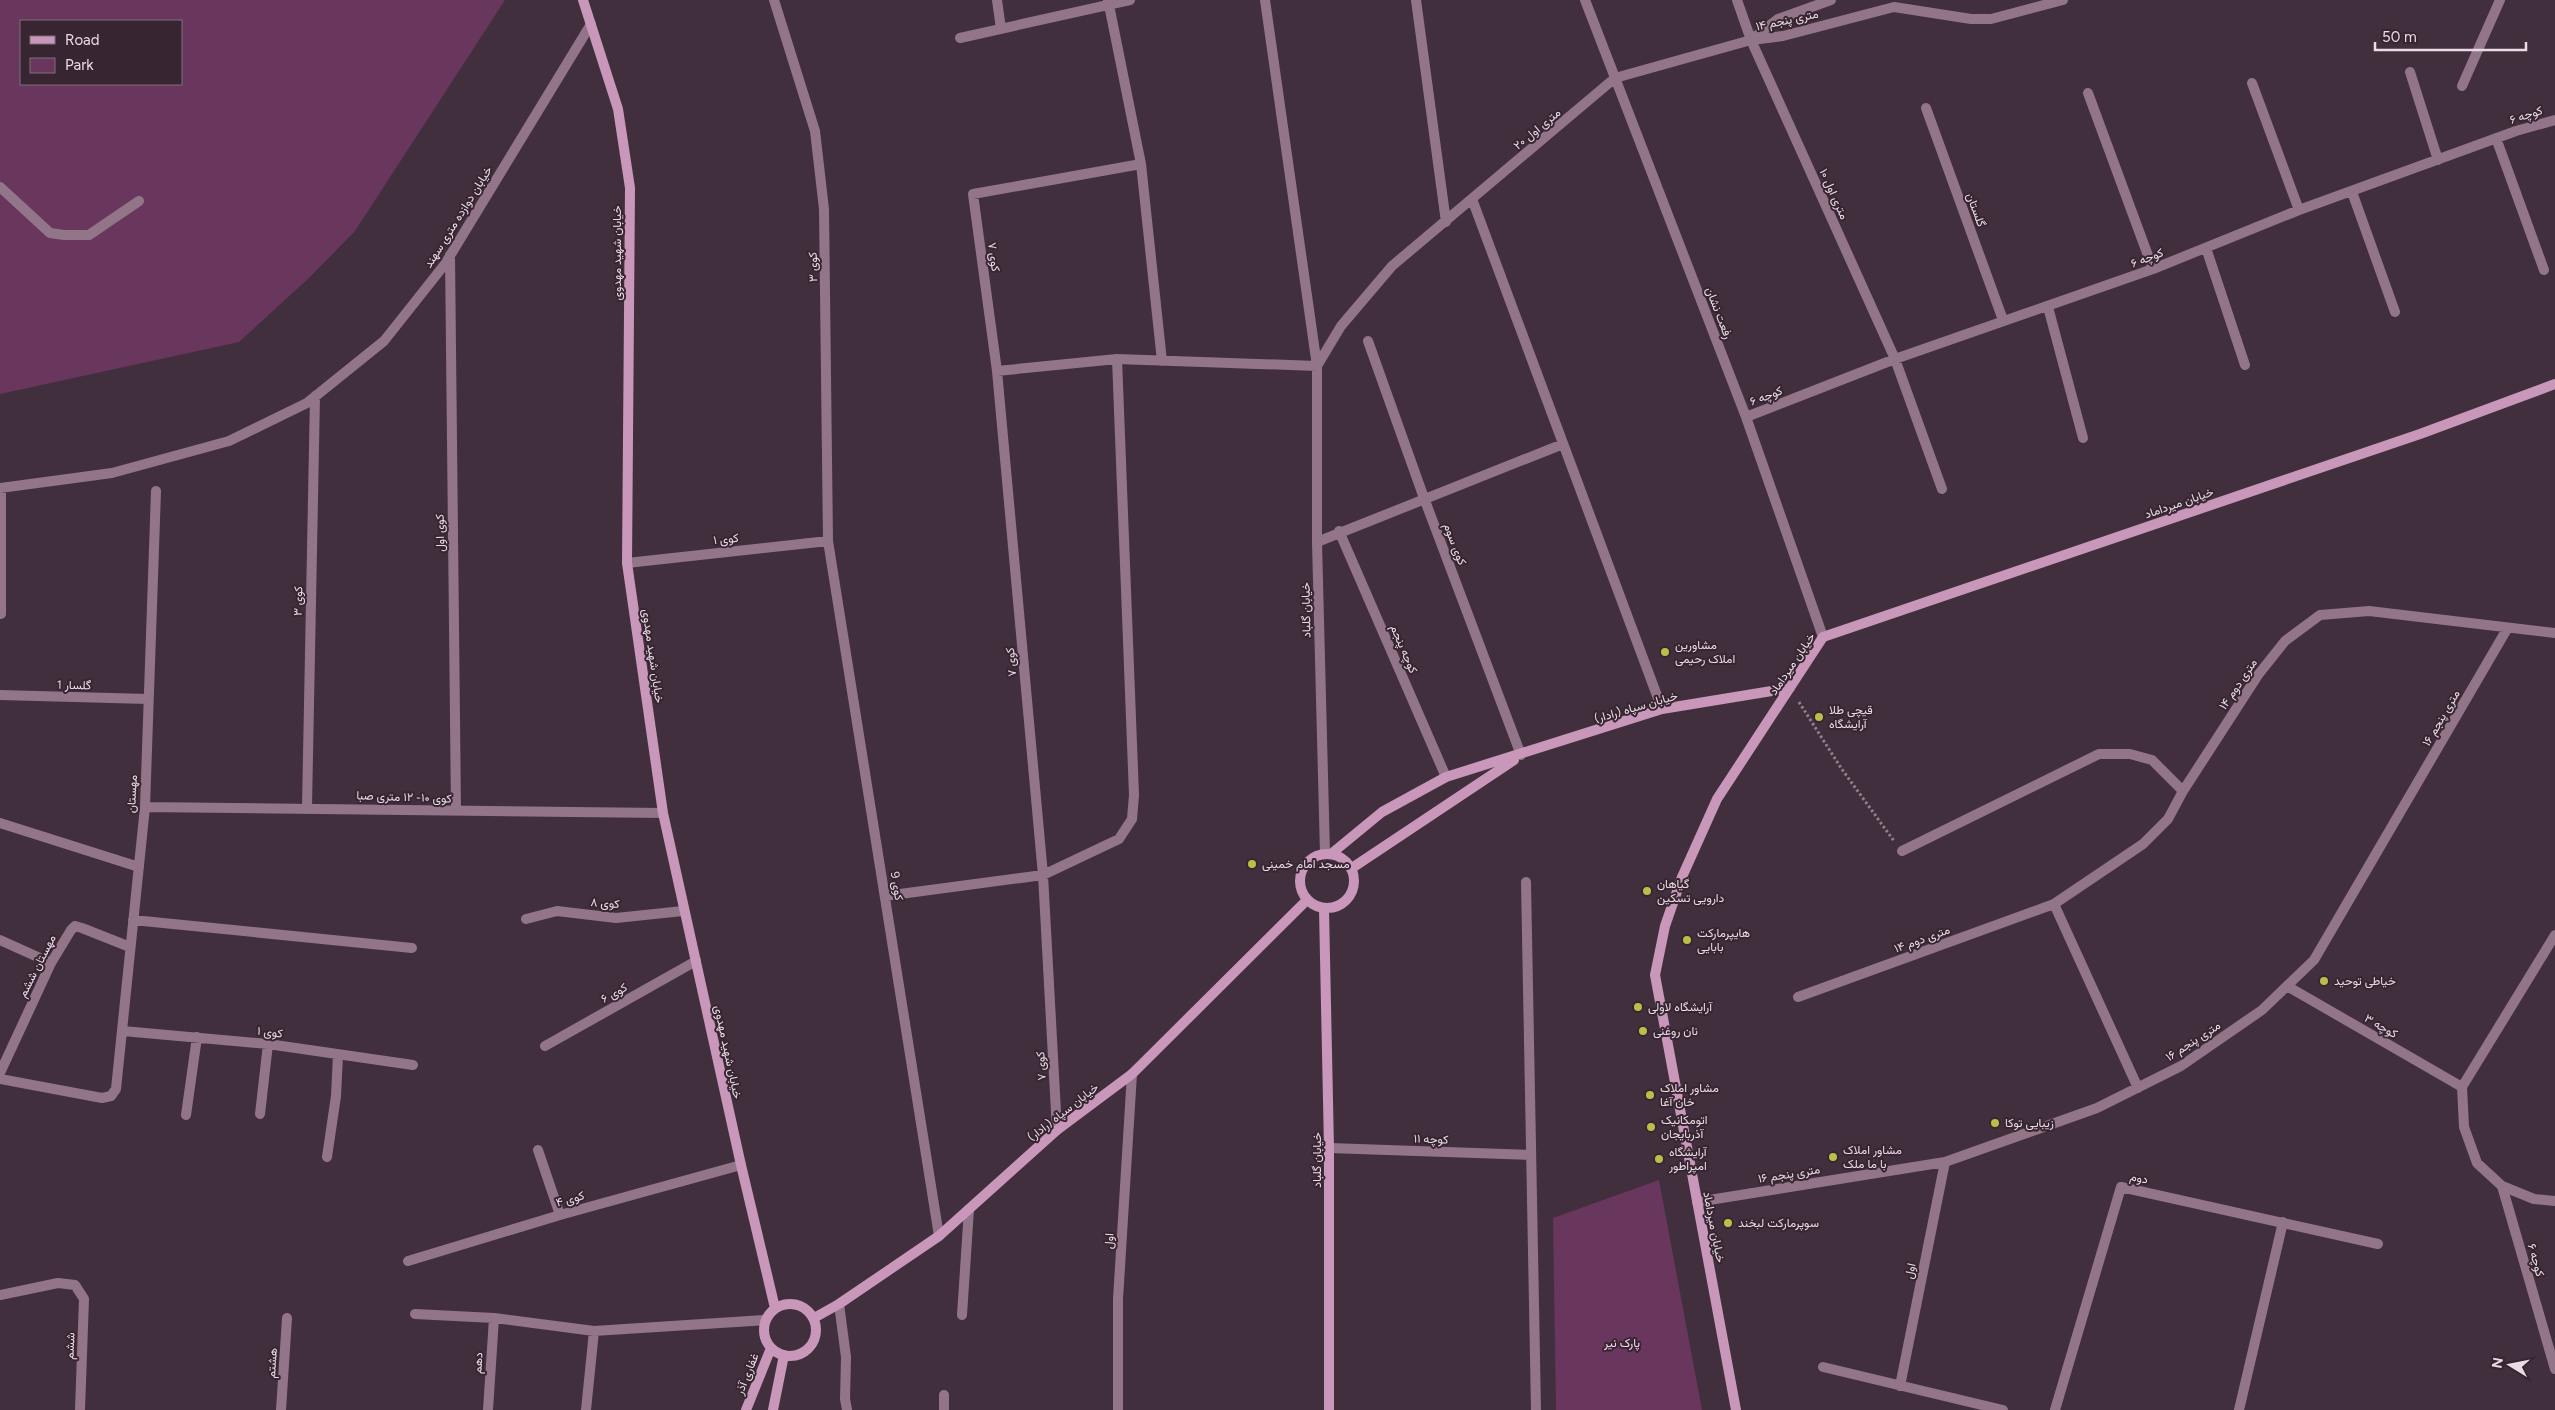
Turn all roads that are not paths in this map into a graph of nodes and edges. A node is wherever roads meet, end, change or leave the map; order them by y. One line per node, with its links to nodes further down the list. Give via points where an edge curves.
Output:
1 (583, 0): 13 (street, خیابان شهید مهدوی)
2 (774, 0): 57 (street, کوی ۳, via 815,131 824,209)
3 (997, 0): 14 (street)
4 (1130, 0): 12 (street)
5 (1265, 0): 44 (street, خیابان گلباد)
6 (1416, 0): 32 (street)
7 (1585, 0): 18 (street, رفعت نشان)
8 (1737, 0): 16 (street, ۱۰ متری اول)
9 (1831, 0): 16 (street, ۲۰ متری اول, via 1778,19)
10 (2063, 0): 16 (street, ۱۴ متری پنجم, via 1991,18 1971,19 1894,7 1783,36)
11 (2500, 0): 20 (street)
12 (1109, 2): 14 (street); 26 (street)
13 (591, 24): 34 (street, خیابان دوازده متری سهند); 59 (street, خیابان شهید مهدوی, via 618,109 630,188)
14 (1001, 29): 15 (street)
15 (960, 38)
16 (1751, 40): 18 (street, ۲۰ متری اول); 42 (street, ۱۰ متری اول)
17 (2410, 72): 25 (street)
18 (1615, 78): 29 (street, ۲۰ متری اول); 49 (street, رفعت نشان)
19 (2252, 83): 31 (street)
20 (2462, 86)
21 (2088, 93): 35 (street)
22 (1926, 108): 39 (street, گلستان)
23 (2555, 120): 24 (street, کوچه ۶)
24 (2496, 138): 25 (street, کوچه ۶); 36 (street)
25 (2438, 160): 28 (street, کوچه ۶)
26 (1141, 164): 43 (street); 46 (street, کوی ۷, via 973,194)
27 (0, 187): 30 (street, via 50,233 64,235 89,235)
28 (2352, 192): 31 (street, کوچه ۶); 38 (street)
29 (1472, 199): 32 (street, ۲۰ متری اول); 51 (street)
30 (139, 201)
31 (2299, 210): 33 (street, کوچه ۶)
32 (1446, 222): 44 (street, ۲۰ متری اول, via 1392,266 1341,326)
33 (2206, 248): 35 (street, کوچه ۶); 45 (street)
34 (450, 255): 48 (street, خیابان دوازده متری سهند, via 384,341); 73 (street, کوی اول)
35 (2153, 269): 37 (street, کوچه ۶)
36 (2544, 270)
37 (2048, 307): 39 (street, کوچه ۶); 50 (street)
38 (2395, 312)
39 (2003, 320): 42 (street, کوچه ۶)
40 (1368, 341): 55 (street, کوی سوم)
41 (1117, 359): 43 (street); 46 (street); 80 (street, via 1134,795 1132,819 1118,839)
42 (1895, 359): 49 (street, کوچه ۶); 53 (street, ۱۰ متری اول)
43 (1162, 361): 44 (street)
44 (1317, 366): 58 (street, خیابان گلباد)
45 (2245, 366)
46 (997, 371): 80 (street, کوی ۷)
47 (2555, 384): 63 (street, خیابان میرداماد, via 2420,434)
48 (315, 396): 52 (street, خیابان دوازده متری سهند, via 307,404 229,441 112,473); 72 (street, کوی ۳)
49 (1746, 417): 63 (street, رفعت نشان)
50 (2083, 438)
51 (1563, 444): 55 (street); 67 (street)
52 (1, 488): 60 (street)
53 (1942, 489)
54 (156, 491): 66 (street, مهستان)
55 (1424, 498): 56 (street); 68 (street, کوی سوم)
56 (1339, 531): 58 (street); 69 (street, کوچه پنجم)
57 (828, 541): 59 (street, کوی ۱); 82 (street, کوی 9)
58 (1317, 542): 77 (street, خیابان گلباد)
59 (627, 563): 74 (street, خیابان شهید مهدوی)
60 (1, 614)
61 (2507, 629): 62 (street); 70 (street, ۱۴ متری دوم, via 2369,611 2320,615 2284,641 2258,675); 95 (street, ۱۶ متری پنجم, via 2314,960)
62 (2555, 634)
63 (1823, 637): 64 (street, خیابان میرداماد)
64 (1790, 688): 67 (street, خیابان سپاه (رادار)); 119 (street, خیابان میرداماد, via 1717,799 1682,877 1665,926 1655,976)
65 (0, 695): 66 (street, گلسار 1)
66 (148, 699): 71 (street, مهستان)
67 (1662, 709): 68 (street, خیابان سپاه (رادار))
68 (1521, 755): 69 (street, خیابان سپاه (رادار)); 79 (street, خیابان سپاه (رادار))
69 (1446, 777): 77 (street, خیابان سپاه (رادار), via 1382,812)
70 (2183, 791): 76 (street, via 2152,760 2130,754 2099,754); 84 (street, ۱۴ متری دوم, via 2168,820 2143,844)
71 (145, 807): 72 (street, کوی ۱۰- ۱۲ متری صبا); 78 (street, مهستان)
72 (307, 807): 73 (street, کوی ۱۰- ۱۲ متری صبا)
73 (456, 811): 74 (street, کوی ۱۰- ۱۲ متری صبا)
74 (663, 813): 86 (street, خیابان شهید مهدوی)
75 (0, 823): 78 (street)
76 (1902, 852)
77 (1328, 854): 79 (street, via 1344,859); 83 (street, via 1313,858 1304,866 1300,877)
78 (138, 867): 88 (street, مهستان)
79 (1352, 868): 85 (street, via 1353,892 1336,908)
80 (1043, 875): 82 (street); 110 (street, کوی ۷)
81 (1526, 882): 113 (street)
82 (885, 896): 123 (street, کوی 9)
83 (1306, 900): 85 (street); 104 (street, خیابان سپاه (رادار))
84 (2054, 904): 96 (street, ۱۴ متری دوم); 107 (street)
85 (1324, 909): 111 (street, خیابان گلباد)
86 (683, 911): 87 (street, کوی ۸, via 616,918 557,911); 93 (street, خیابان شهید مهدوی)
87 (526, 919)
88 (133, 920): 91 (street, مهستان); 92 (street)
89 (2555, 935): 106 (street)
90 (0, 940): 94 (street)
91 (130, 947): 94 (street, مهستان ششم, via 75,926); 97 (street, مهستان)
92 (412, 948)
93 (696, 961): 100 (street, کوی ۶); 116 (street, خیابان شهید مهدوی)
94 (51, 963): 103 (street, مهستان ششم)
95 (2287, 986): 106 (street, کوچه ۳); 107 (street, ۱۶ متری پنجم, via 2262,1010 2181,1066)
96 (1798, 997)
97 (123, 1031): 98 (street, کوی ۱); 105 (street, مهستان, via 116,1089 111,1096 102,1098)
98 (196, 1037): 99 (street, کوی ۱); 109 (street)
99 (268, 1044): 101 (street, کوی ۱); 108 (street)
100 (545, 1046)
101 (338, 1054): 102 (street, کوی ۱); 114 (street)
102 (413, 1065)
103 (0, 1073)
104 (1132, 1074): 110 (street, خیابان سپاه (رادار)); 150 (street, اول, via 1118,1299)
105 (0, 1079)
106 (2462, 1087): 117 (street, via 2464,1127 2476,1163)
107 (2138, 1088): 115 (street, ۱۶ متری پنجم, via 2097,1108)
108 (260, 1114)
109 (186, 1115)
110 (1057, 1130): 120 (street, خیابان سپاه (رادار))
111 (1329, 1148): 113 (street, کوچه ۱۱); 151 (street, خیابان گلباد)
112 (538, 1150): 121 (street)
113 (1531, 1155): 152 (street)
114 (327, 1158)
115 (1945, 1162): 119 (street, ۱۶ متری پنجم); 140 (street, اول)
116 (741, 1165): 121 (street, کوی ۴); 128 (street, خیابان شهید مهدوی)
117 (2502, 1186): 118 (street, via 2534,1199); 139 (street, کوچه ۶)
118 (2555, 1201)
119 (1697, 1202): 153 (street, خیابان میرداماد)
120 (969, 1209): 123 (street, خیابان سپاه (رادار)); 130 (street)
121 (560, 1215): 125 (street, کوی ۴)
122 (2283, 1222): 124 (street, دوم); 155 (street, دوم, via 2121,1187); 156 (street)
123 (940, 1236): 127 (street, خیابان سپاه (رادار))
124 (2378, 1244)
125 (408, 1261)
126 (0, 1296): 142 (street, ششم, via 58,1283 75,1285 84,1299)
127 (839, 1304): 133 (street, خیابان سپاه (رادار)); 148 (street, via 846,1357 844,1399)
128 (776, 1308): 133 (street, via 783,1304 801,1305); 134 (street)
129 (414, 1314): 132 (street)
130 (962, 1315)
131 (287, 1318): 143 (street, هشتم)
132 (494, 1318): 135 (street); 144 (street, دهم)
133 (814, 1318): 137 (street, via 814,1342 801,1354)
134 (766, 1320): 135 (street); 136 (street, via 765,1334)
135 (594, 1331): 145 (street)
136 (771, 1348): 137 (street); 146 (street, غفاری آذر)
137 (784, 1355): 147 (street)
138 (1823, 1367): 140 (street)
139 (2555, 1369)
140 (1900, 1386): 154 (street)
141 (944, 1394): 149 (street)
142 (80, 1410)
143 (281, 1410)
144 (488, 1410)
145 (586, 1410)
146 (746, 1410)
147 (774, 1410)
148 (847, 1410)
149 (944, 1410)
150 (1118, 1410)
151 (1329, 1410)
152 (1536, 1410)
153 (1736, 1410)
154 (2003, 1410)
155 (2055, 1410)
156 (2239, 1410)

